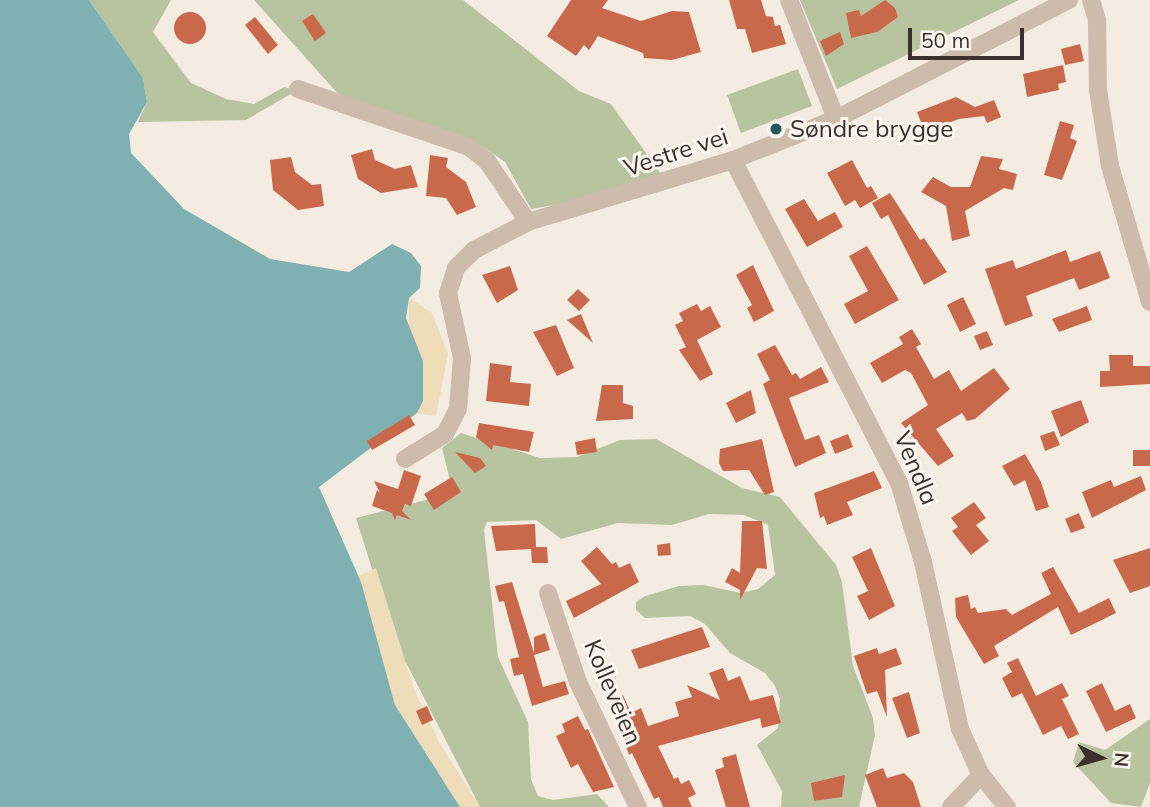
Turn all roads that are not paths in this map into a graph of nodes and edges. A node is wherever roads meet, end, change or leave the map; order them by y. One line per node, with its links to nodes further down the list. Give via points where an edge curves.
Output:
1 (789, 0): 5 (street)
2 (1069, 0): 5 (street, Vestre vei)
3 (1091, 0): 8 (street, via 1097,20 1098,90 1107,153)
4 (298, 89): 7 (street, via 469,147 487,160)
5 (836, 120): 6 (street, Vestre vei)
6 (733, 160): 7 (street, Vestre vei); 11 (street, Vendla, via 899,483 923,562 954,708)
7 (528, 222): 9 (street, Vestre vei, via 474,250 456,268 448,293 462,358 458,409 444,434)
8 (1149, 294)
9 (405, 459)
10 (548, 593): 12 (street, Kolleveien, via 579,682)
11 (981, 775): 13 (street); 14 (street, Vendla)
12 (638, 807)
13 (951, 807)
14 (1007, 807)

